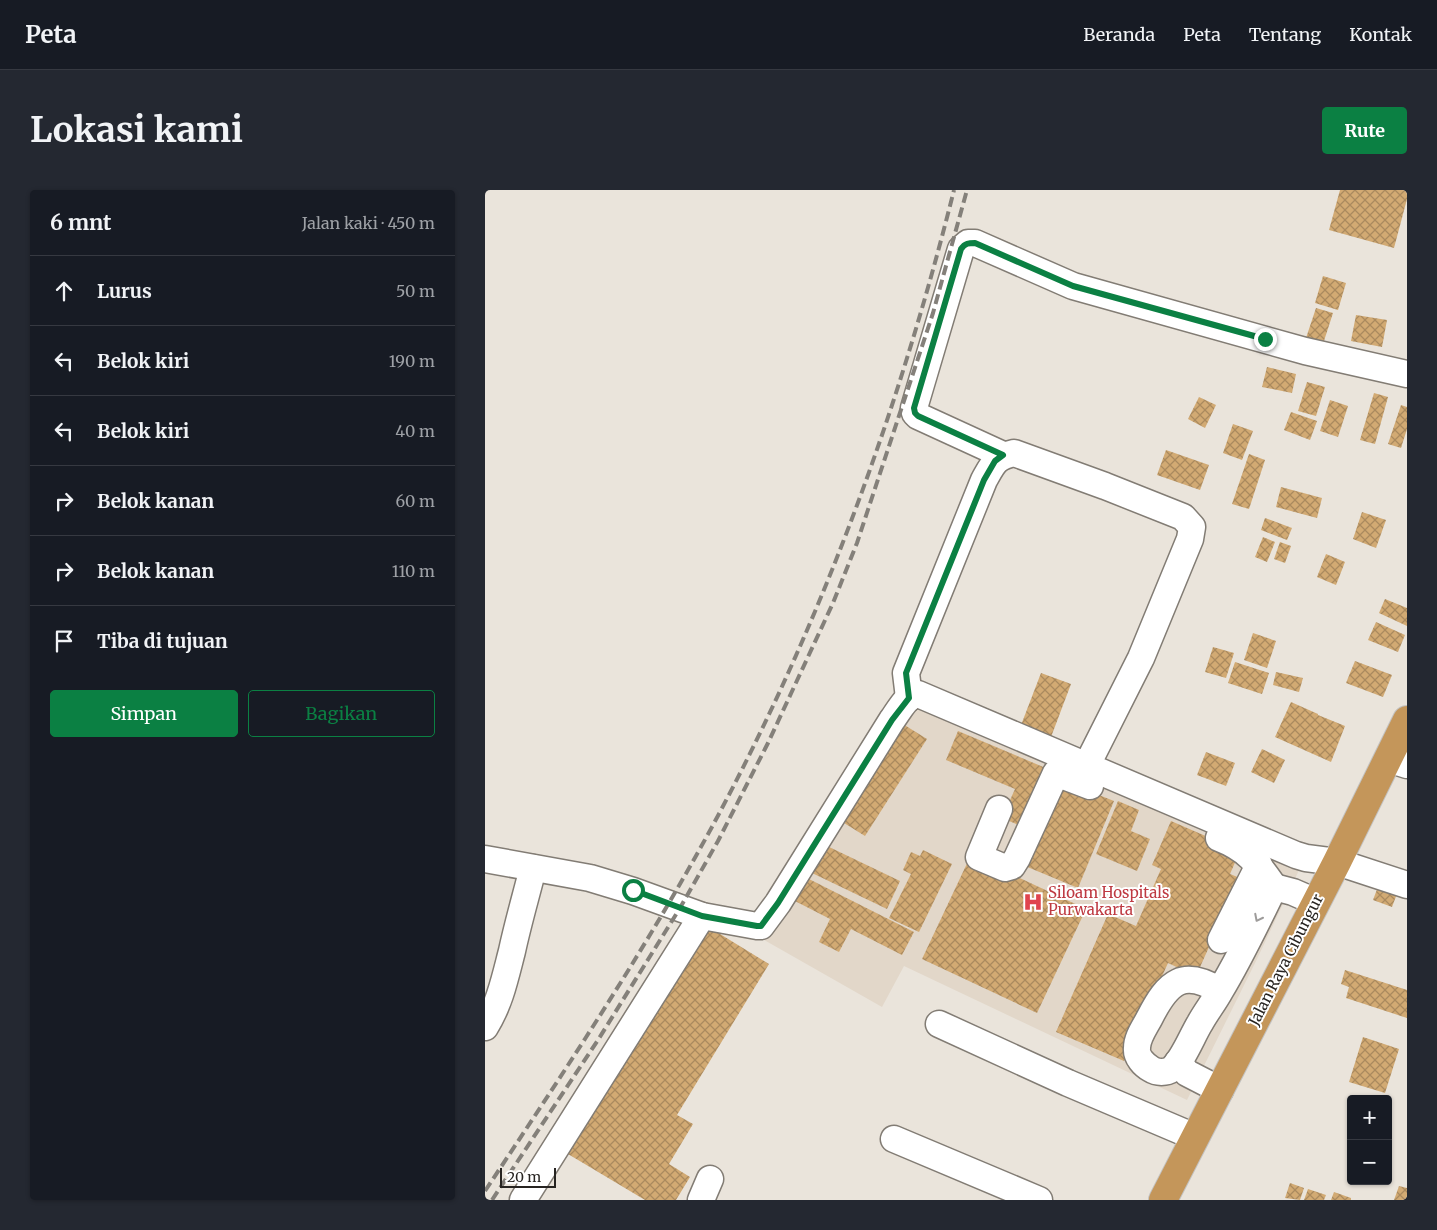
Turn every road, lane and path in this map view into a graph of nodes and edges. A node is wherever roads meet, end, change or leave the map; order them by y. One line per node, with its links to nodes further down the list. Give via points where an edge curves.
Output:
1 (1407, 374): 2 (street, via 1305,351 1073,286 975,243 968,243 961,249 914,408 918,416)
2 (1003, 455): 3 (street, via 995,461 984,480 906,673); 6 (street, via 1014,453 1105,486 1183,517 1192,527 1141,658)
3 (909, 698): 6 (street, via 915,694 925,696); 15 (street, via 764,924 757,926)
4 (1407, 720): 5 (highway, Jalan Raya Cibungur)
5 (1398, 762): 9 (highway, Jalan Raya Cibungur)
6 (1086, 767): 9 (street, via 1296,855)
7 (999, 809): 10 (street, via 979,857 1005,868 1012,866 1017,858 1056,773 1236,845)
8 (485, 859): 11 (street)
9 (1337, 862): 13 (street); 14 (highway, Jalan Raya Cibungur)
10 (1259, 865): 12 (street); 16 (street)
11 (533, 868): 15 (street, via 633,890); 19 (street, via 506,980)
12 (1274, 886): 14 (street); 17 (street, one-way to 17)
13 (1407, 886)
14 (1315, 902): 21 (highway, Jalan Raya Cibungur)
15 (702, 916): 24 (street)
16 (1221, 940)
17 (1220, 992): 20 (street); 20 (street, via 1205,982 1187,979 1169,988 1154,1008 1139,1038 1138,1057 1152,1070 1163,1073)
18 (939, 1024): 22 (street)
19 (485, 1027)
20 (1178, 1062): 21 (street, via 1187,1073)
21 (1219, 1090): 22 (highway, Jalan Raya Cibungur)
22 (1195, 1137): 26 (highway, Jalan Raya Cibungur)
23 (894, 1139): 25 (street)
24 (523, 1200)
25 (1039, 1200)
26 (1163, 1200)

